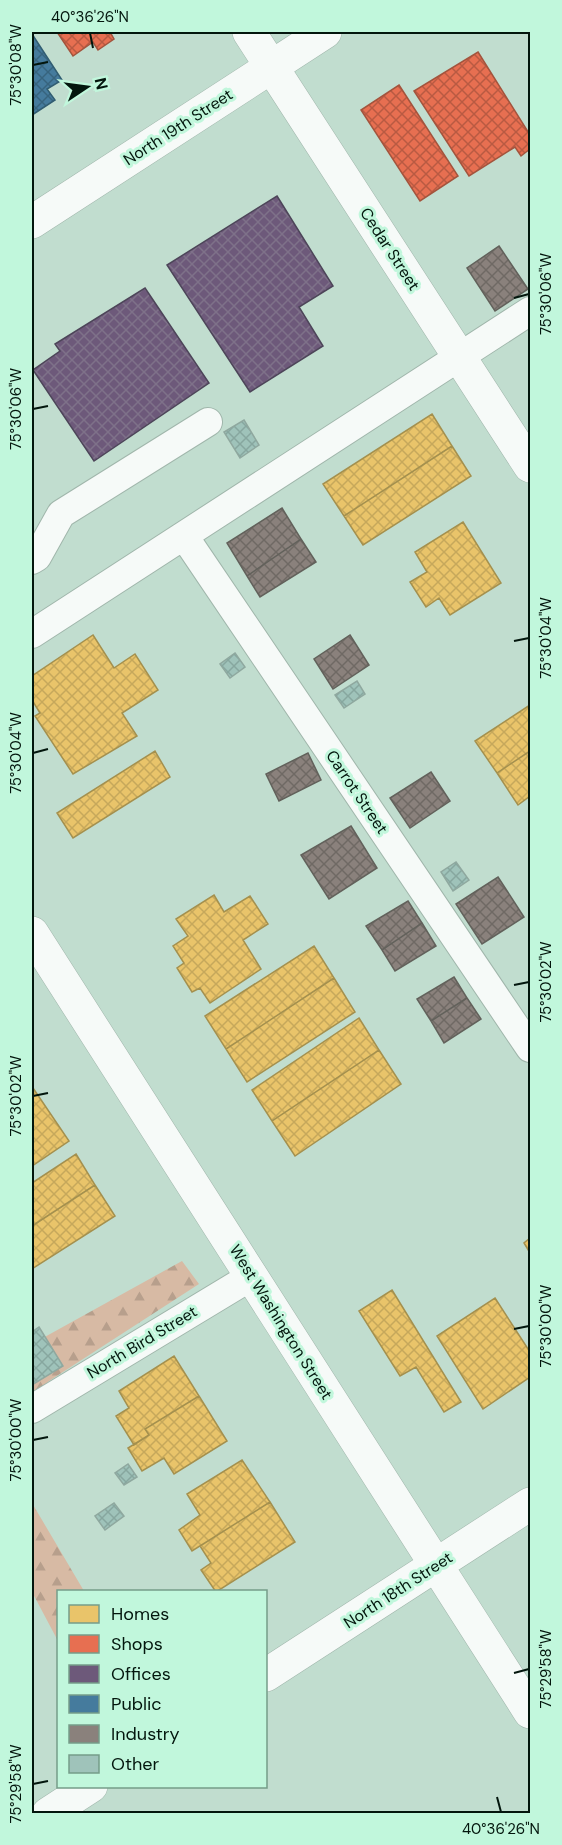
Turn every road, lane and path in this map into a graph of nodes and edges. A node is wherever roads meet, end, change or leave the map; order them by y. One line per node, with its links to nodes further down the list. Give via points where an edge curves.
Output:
1 (249, 32): 3 (street, Cedar Street)
2 (325, 32): 3 (street, North 19th Street)
3 (271, 66): 4 (street, North 19th Street); 6 (street, Cedar Street)
4 (32, 222)
5 (531, 311): 6 (lane)
6 (460, 357): 8 (street, Cedar Street); 9 (lane)
7 (208, 422): 10 (lane, via 61,514)
8 (531, 466)
9 (184, 536): 11 (lane); 13 (lane, Carrot Street)
10 (32, 560)
11 (32, 634)
12 (32, 933): 14 (street, West Washington Street)
13 (531, 1048)
14 (252, 1276): 15 (lane, North Bird Street); 17 (street, West Washington Street)
15 (32, 1409)
16 (531, 1504): 17 (street, North 18th Street)
17 (435, 1566): 18 (street, North 18th Street); 19 (street, West Washington Street)
18 (267, 1674)
19 (531, 1712)
20 (88, 1788): 21 (street)
21 (48, 1814)

